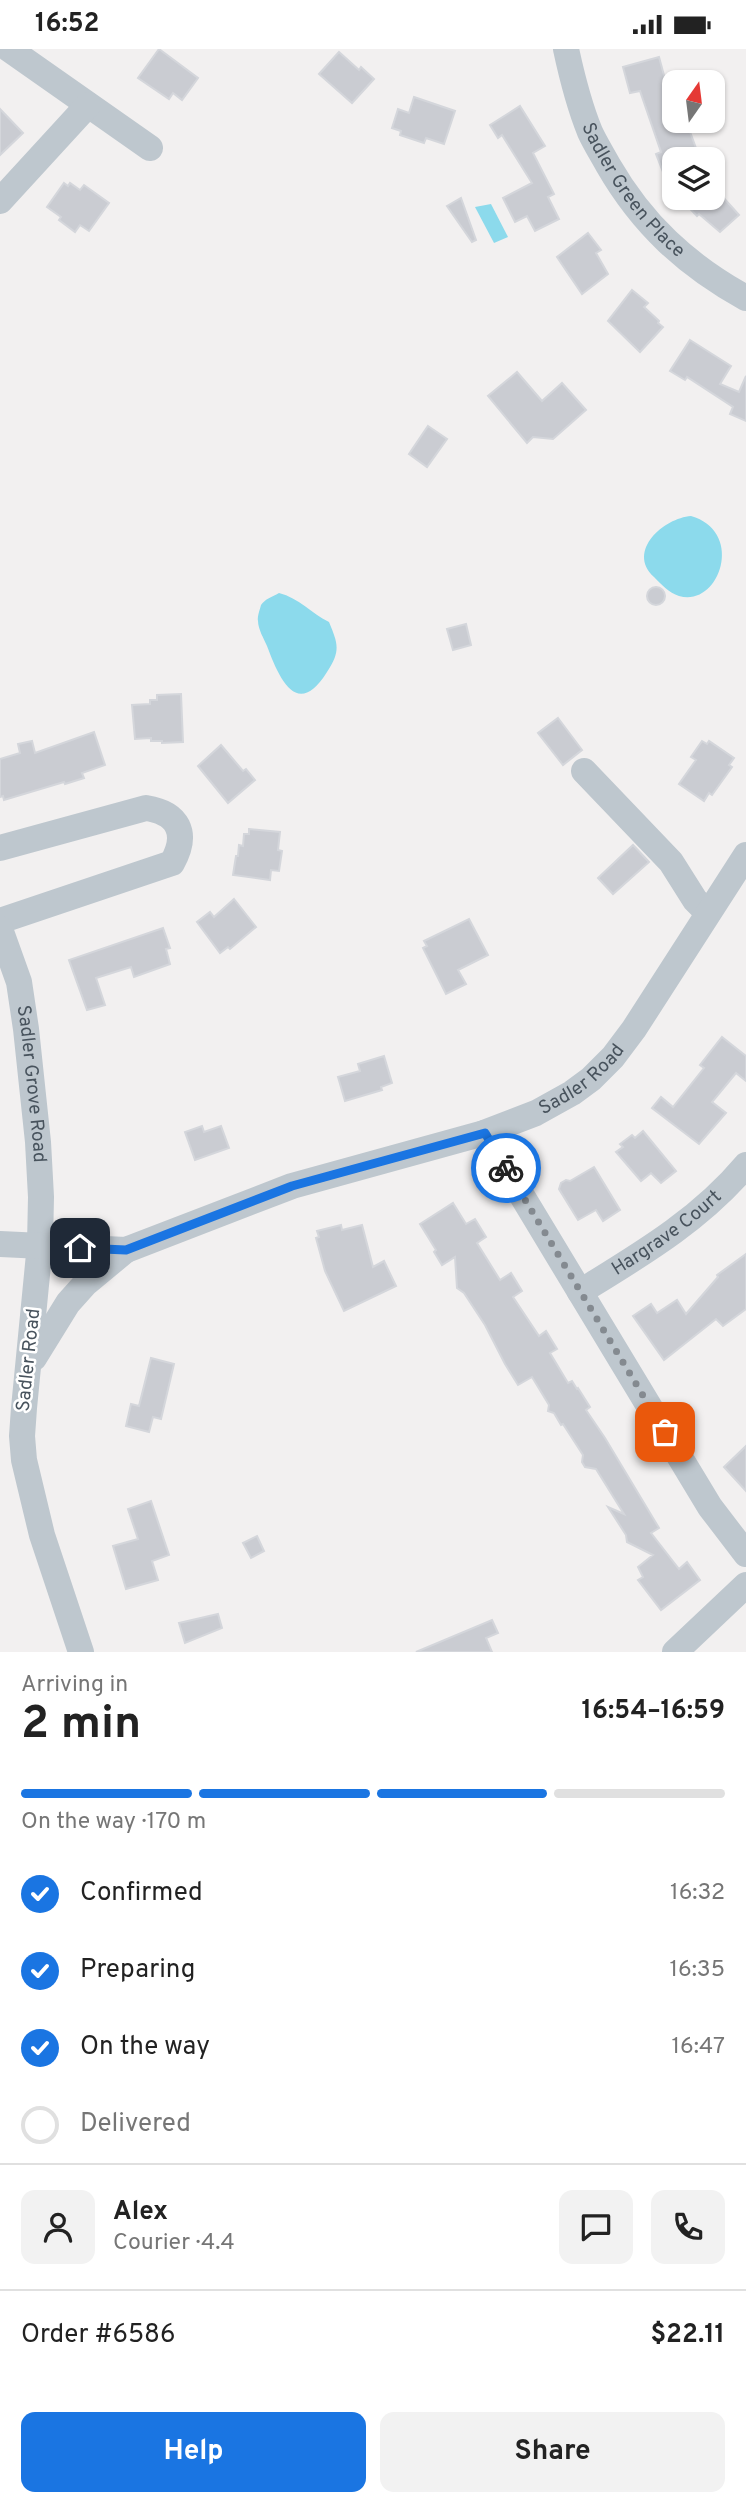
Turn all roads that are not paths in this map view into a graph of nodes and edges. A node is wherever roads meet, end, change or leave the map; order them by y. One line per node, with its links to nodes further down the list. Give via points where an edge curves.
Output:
1 (9, 49): 3 (street)
2 (565, 49): 6 (street, Sadler Green Place, via 591,134 646,221 682,257)
3 (88, 105): 4 (street); 5 (street)
4 (150, 148)
5 (0, 201)
6 (746, 298)
7 (584, 771): 10 (street, via 671,862)
8 (0, 848): 11 (street, via 145,808 162,810 181,834 173,863)
9 (746, 855): 10 (street, Sadler Road)
10 (708, 913): 13 (street, Sadler Road, via 634,1029 592,1079 536,1112)
11 (0, 921)
12 (0, 929): 16 (street, Sadler Grove Road, via 19,982 26,1029 38,1142)
13 (485, 1133): 17 (street, Sadler Road, via 292,1186); 18 (street)
14 (746, 1165): 18 (street, Hargrave Court, via 704,1210)
15 (0, 1244): 16 (street)
16 (40, 1244): 17 (street, Sadler Road); 19 (street, Sadler Road)
17 (126, 1250): 19 (street, via 68,1303)
18 (580, 1292): 20 (street, via 710,1507)
19 (29, 1366): 22 (street, Sadler Road, via 22,1436 28,1484)
20 (746, 1554)
21 (746, 1585): 23 (street)
22 (81, 1652)
23 (675, 1652)

